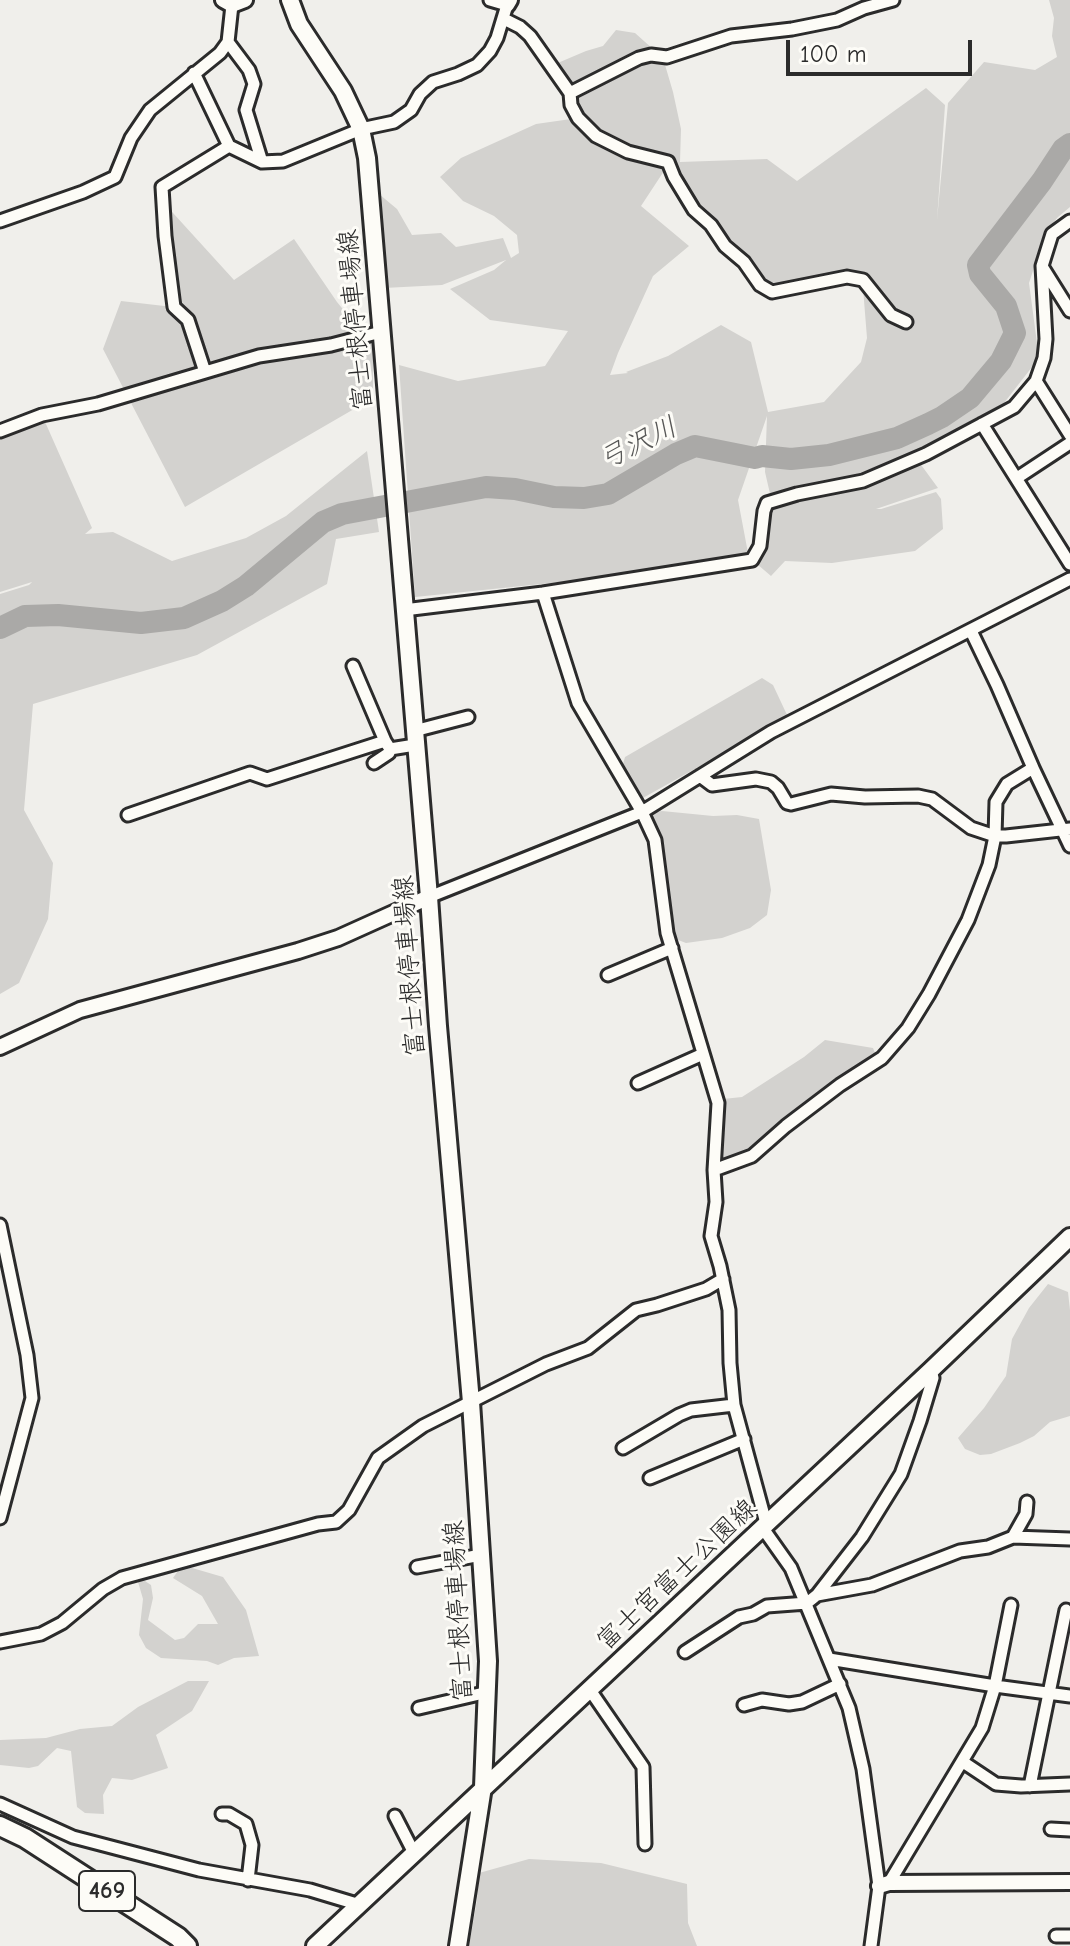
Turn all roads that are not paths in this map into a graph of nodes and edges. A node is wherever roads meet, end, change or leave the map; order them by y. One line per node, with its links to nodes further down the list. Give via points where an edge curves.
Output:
1 (290, 0): 9 (main road, 富士根停車場線)
2 (490, 0): 5 (street)
3 (893, 0): 8 (street, via 837,20 731,36 667,57 639,58)
4 (233, 2): 6 (street)
5 (507, 8): 8 (street); 9 (street, via 490,51 477,65 433,82 394,122)
6 (228, 42): 7 (street); 11 (street, via 254,84 246,110)
7 (194, 73): 10 (street); 12 (street, via 150,110 115,177)
8 (570, 93): 16 (street, via 578,118 596,136 628,152 668,162 694,210 760,285 772,292 847,277 863,280 891,315)
9 (361, 129): 11 (street, via 283,161); 17 (main road, 富士根停車場線)
10 (229, 146): 11 (street); 18 (street, via 162,187 174,307 188,320)
11 (262, 162)
12 (0, 221)
13 (1070, 221): 14 (street, via 1052,234)
14 (1042, 266): 15 (street); 19 (street, via 1046,339)
15 (1070, 311)
16 (906, 322)
17 (381, 332): 18 (street); 28 (main road, 富士根停車場線)
18 (205, 372): 21 (street)
19 (1036, 381): 20 (street, via 1014,407); 22 (street)
20 (982, 424): 24 (street); 27 (street, via 863,481 767,503 760,546 752,560)
21 (0, 431)
22 (1070, 435)
23 (1070, 443): 24 (street)
24 (1017, 478): 25 (street)
25 (1070, 564)
26 (1070, 579): 29 (street)
27 (543, 593): 28 (street); 37 (street, via 578,703)
28 (404, 610): 32 (main road, 富士根停車場線)
29 (971, 631): 35 (street); 36 (street, via 771,732)
30 (353, 666): 33 (street)
31 (468, 717): 32 (street)
32 (415, 738): 33 (street); 42 (main road, 富士根停車場線)
33 (387, 745): 34 (street, via 389,753); 38 (street, via 267,779 250,773)
34 (374, 763)
35 (1033, 768): 39 (street); 40 (street, via 1007,784 996,802)
36 (700, 776): 37 (street); 40 (street, via 712,785 771,782 791,804 831,794 918,796)
37 (642, 812): 42 (street); 43 (street, via 655,840)
38 (128, 815)
39 (1066, 830): 40 (street); 41 (street)
40 (995, 836): 48 (street, via 968,920 908,1028 882,1058 752,1156)
41 (1070, 846)
42 (429, 897): 45 (street, via 338,938 80,1010); 53 (main road, 富士根停車場線)
43 (672, 948): 44 (street); 46 (street)
44 (608, 975)
45 (0, 1047)
46 (703, 1054): 47 (street); 48 (street, via 718,1103)
47 (638, 1083)
48 (714, 1170): 51 (street, via 711,1236)
49 (0, 1225): 59 (street, via 32,1398)
50 (1070, 1237): 52 (main road, 富士宮富士公園線)
51 (723, 1279): 53 (street, via 636,1310 588,1348); 54 (street)
52 (931, 1370): 60 (main road, 富士宮富士公園線); 65 (street, via 933,1378 901,1474)
53 (471, 1402): 63 (main road, 富士根停車場線); 69 (street, via 423,1426 378,1458 349,1510 336,1522 122,1578 62,1623 41,1634)
54 (734, 1405): 55 (street); 56 (street, via 691,1410)
55 (744, 1439): 57 (street); 60 (street)
56 (623, 1448)
57 (650, 1478)
58 (1027, 1502): 61 (street)
59 (0, 1518)
60 (764, 1525): 66 (street); 74 (main road, 富士宮富士公園線)
61 (1013, 1537): 62 (street); 65 (street, via 872,1585)
62 (1070, 1539)
63 (481, 1555): 64 (street); 75 (main road, 富士根停車場線)
64 (417, 1567)
65 (817, 1595): 66 (street)
66 (807, 1603): 70 (street, via 767,1606 739,1617); 71 (street)
67 (1011, 1605): 73 (street)
68 (1066, 1610): 76 (street)
69 (0, 1642)
70 (685, 1652)
71 (829, 1659): 72 (street); 73 (street)
72 (840, 1684): 78 (street, via 802,1702 762,1700); 94 (street, via 863,1769)
73 (995, 1686): 76 (street); 80 (street, via 982,1728)
74 (590, 1690): 83 (main road, 富士宮富士公園線); 90 (street, via 643,1767)
75 (488, 1692): 79 (street); 83 (main road, 富士根停車場線)
76 (1049, 1693): 77 (street); 82 (street)
77 (1070, 1696)
78 (744, 1705)
79 (419, 1708)
80 (963, 1762): 82 (street, via 996,1784); 94 (street)
81 (1070, 1784): 82 (street)
82 (1030, 1786)
83 (483, 1787): 91 (main road, 富士宮富士公園線); 100 (main road, 富士根停車場線)
84 (0, 1804): 92 (street, via 73,1837)
85 (222, 1814): 92 (street, via 246,1824 252,1845)
86 (395, 1816): 91 (street)
87 (0, 1826): 98 (highway, 469)
88 (1051, 1829): 89 (street)
89 (1070, 1830)
90 (645, 1844)
91 (414, 1853): 95 (main road, 富士宮富士公園線)
92 (248, 1880): 95 (street)
93 (1070, 1882): 94 (street)
94 (884, 1885): 101 (street)
95 (360, 1905): 99 (main road, 富士宮富士公園線)
96 (1056, 1936): 97 (street)
97 (1070, 1936)
98 (187, 1946)
99 (315, 1946)
100 (458, 1946)
101 (871, 1946)

